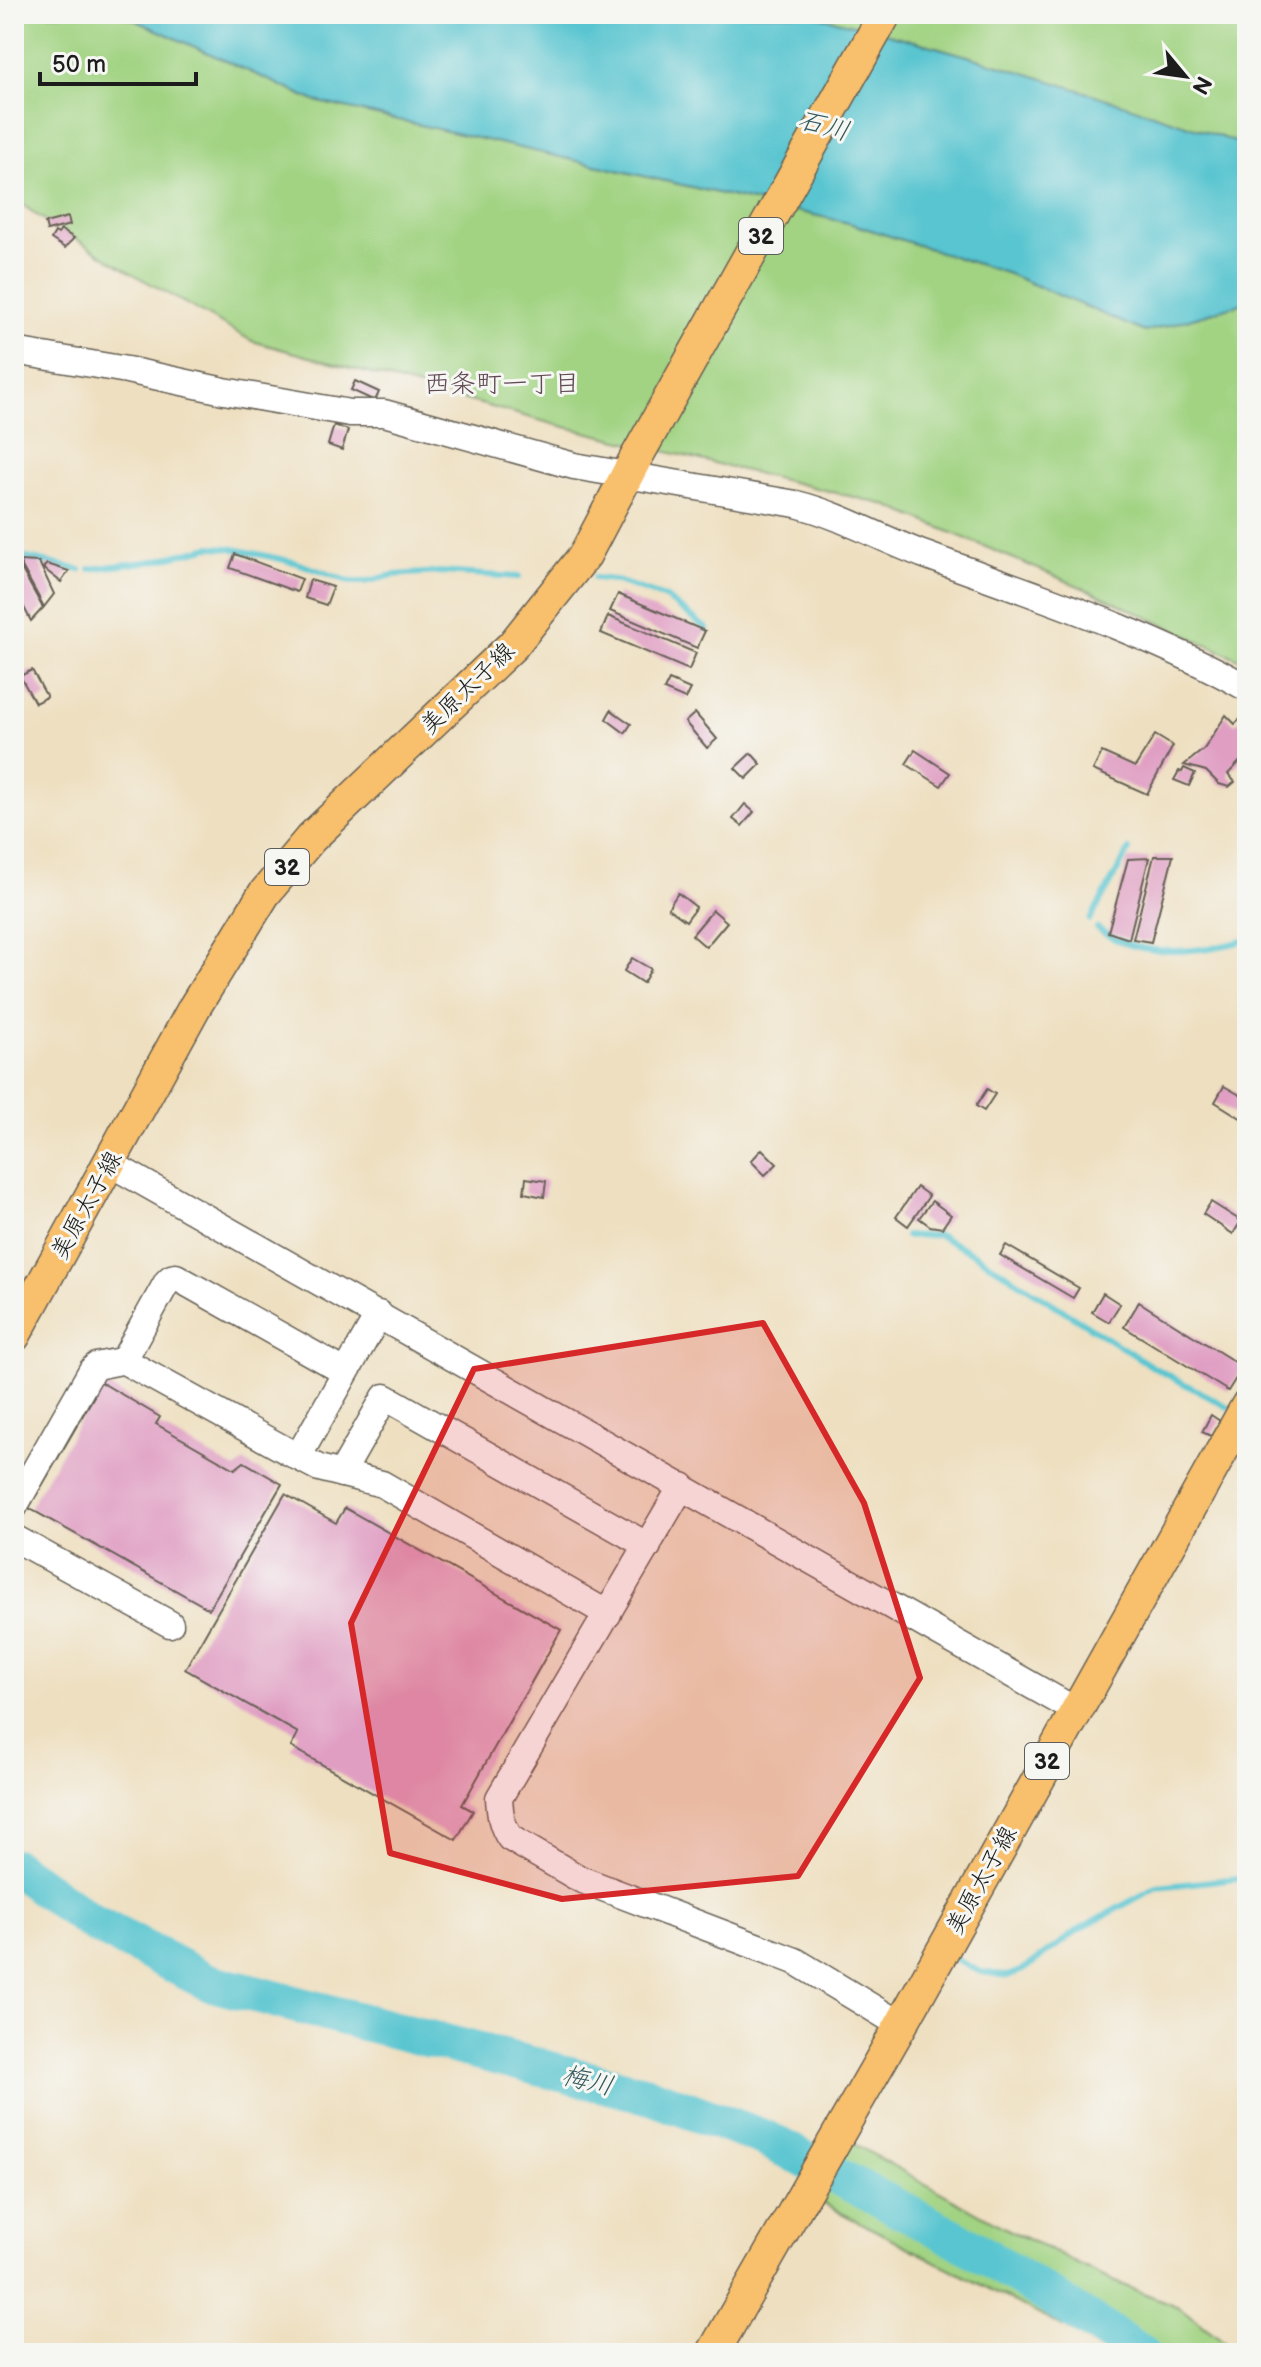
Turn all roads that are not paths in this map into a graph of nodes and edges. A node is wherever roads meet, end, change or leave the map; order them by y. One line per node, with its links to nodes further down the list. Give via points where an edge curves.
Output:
1 (885, 14): 3 (main road, 美原太子線 / 32)
2 (14, 351): 3 (street, via 350,413 384,413 574,466)
3 (632, 466): 4 (street, via 829,512 884,540 1124,630); 5 (main road, 美原太子線 / 32, via 585,555 513,645 311,838 264,894)
4 (1247, 688)
5 (109, 1163): 6 (street); 7 (main road, 美原太子線 / 32)
6 (379, 1314): 9 (street); 13 (street)
7 (14, 1336)
8 (126, 1360): 9 (street, via 167,1282 176,1277); 11 (street); 14 (street, via 92,1370)
9 (345, 1372): 11 (street)
10 (1247, 1406): 19 (main road, 美原太子線 / 32)
11 (298, 1457): 12 (street)
12 (341, 1474): 16 (street, via 385,1397); 17 (street, via 382,1484)
13 (682, 1486): 16 (street); 19 (street)
14 (14, 1507)
15 (14, 1538): 18 (street)
16 (648, 1546): 17 (street)
17 (608, 1614): 20 (street, via 499,1798 500,1817 510,1838 580,1879 795,1961)
18 (170, 1624)
19 (1075, 1710): 20 (main road, 美原太子線 / 32)
20 (901, 2025): 21 (main road, 美原太子線 / 32)
21 (713, 2353)

